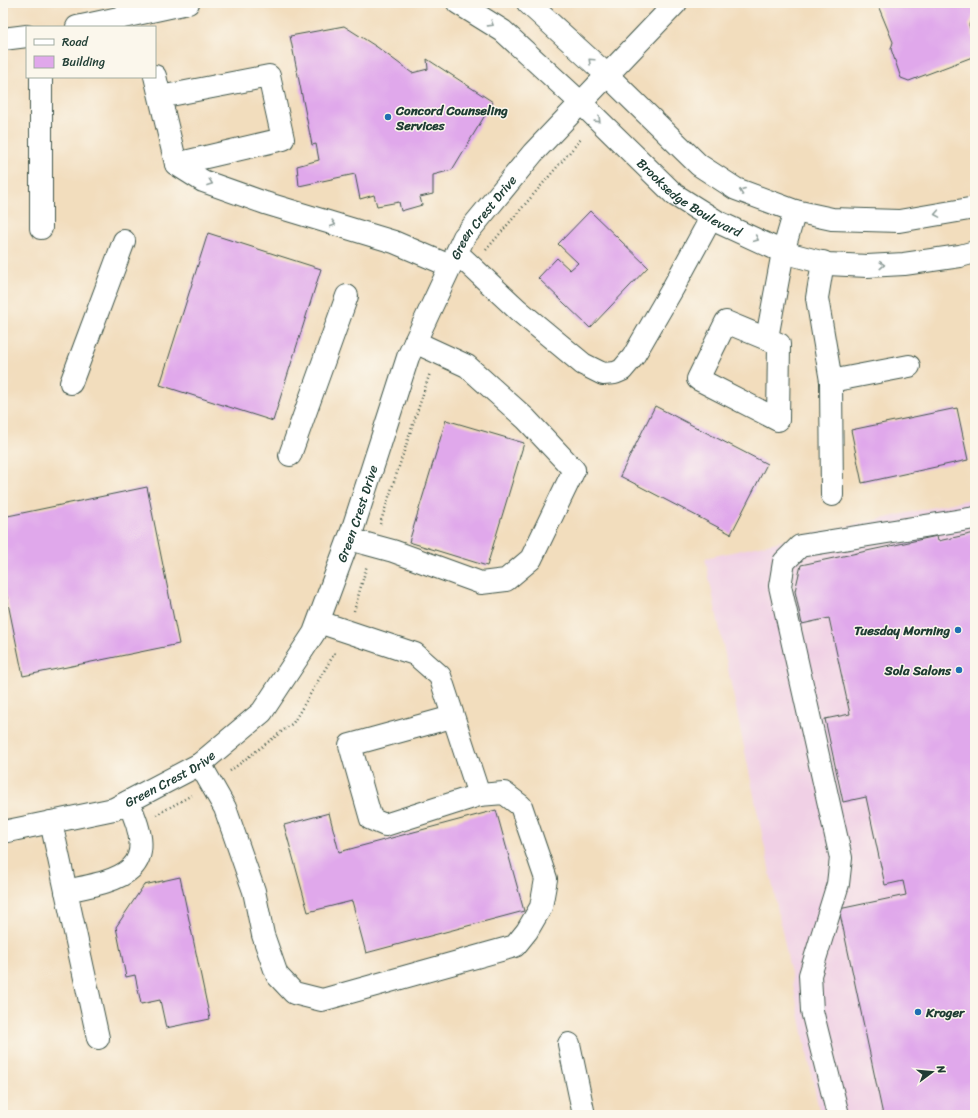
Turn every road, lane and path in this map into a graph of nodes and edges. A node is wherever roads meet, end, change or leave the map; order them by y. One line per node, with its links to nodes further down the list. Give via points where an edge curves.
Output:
1 (188, 3): 5 (street)
2 (458, 3): 13 (street, Brooksedge Boulevard, one-way to 13, via 503,32)
3 (528, 3): 9 (street, one-way to 3)
4 (673, 4): 9 (street, Green Crest Drive)
5 (146, 14): 6 (street)
6 (82, 26)
7 (26, 36): 8 (street)
8 (3, 39)
9 (607, 75): 13 (street, Green Crest Drive); 16 (street, one-way to 9, via 736,189 699,165)
10 (41, 78): 18 (street)
11 (155, 78): 12 (street)
12 (160, 97): 14 (street); 14 (street, via 269,76 283,139)
13 (581, 103): 17 (street, Brooksedge Boulevard, one-way to 17, via 676,195); 22 (street, Green Crest Drive, via 533,153 464,237)
14 (176, 164): 22 (street, one-way to 22, via 203,181 265,203 394,242 434,258)
15 (975, 208): 16 (street, one-way to 16, via 900,221 832,219)
16 (795, 211): 20 (street)
17 (711, 218): 20 (street, Brooksedge Boulevard, one-way to 20); 22 (street, via 633,357 622,370 615,373 603,374 583,364)
18 (41, 228)
19 (124, 242): 29 (street)
20 (783, 252): 23 (street, Brooksedge Boulevard); 25 (street)
21 (975, 252): 23 (street, Brooksedge Boulevard, one-way to 21, via 867,266 904,264)
22 (453, 259): 26 (street, Green Crest Drive)
23 (823, 262): 28 (street, via 817,298)
24 (347, 296): 30 (street)
25 (767, 338): 25 (street, via 726,322 698,379 778,420 779,344)
26 (415, 342): 33 (street, Green Crest Drive); 33 (street, via 467,366 526,419 574,470 531,559 506,580 481,583 393,551)
27 (909, 366): 28 (street)
28 (831, 381): 31 (street)
29 (71, 383)
30 (290, 455)
31 (832, 495)
32 (975, 518): 45 (street, via 800,546 784,562 780,586 840,858 838,884 810,974 812,1011)
33 (349, 539): 34 (street, Green Crest Drive)
34 (318, 622): 35 (street, via 415,654 440,676); 36 (street, Green Crest Drive, via 314,633 262,712)
35 (452, 717): 37 (street); 37 (street, via 350,746 371,819 385,825)
36 (200, 764): 37 (street, via 225,808 254,891 263,935 276,975 294,993 322,1000 515,946 527,931 541,907 546,879 521,806 504,792); 38 (street, Green Crest Drive)
37 (479, 795)
38 (128, 802): 39 (street, Green Crest Drive, via 114,809); 41 (street, via 140,836 140,852 136,862 129,871 118,878)
39 (51, 822): 40 (street, Green Crest Drive); 41 (street)
40 (3, 832)
41 (66, 891): 42 (street)
42 (98, 1038)
43 (569, 1044): 44 (street)
44 (584, 1115)
45 (838, 1115)

